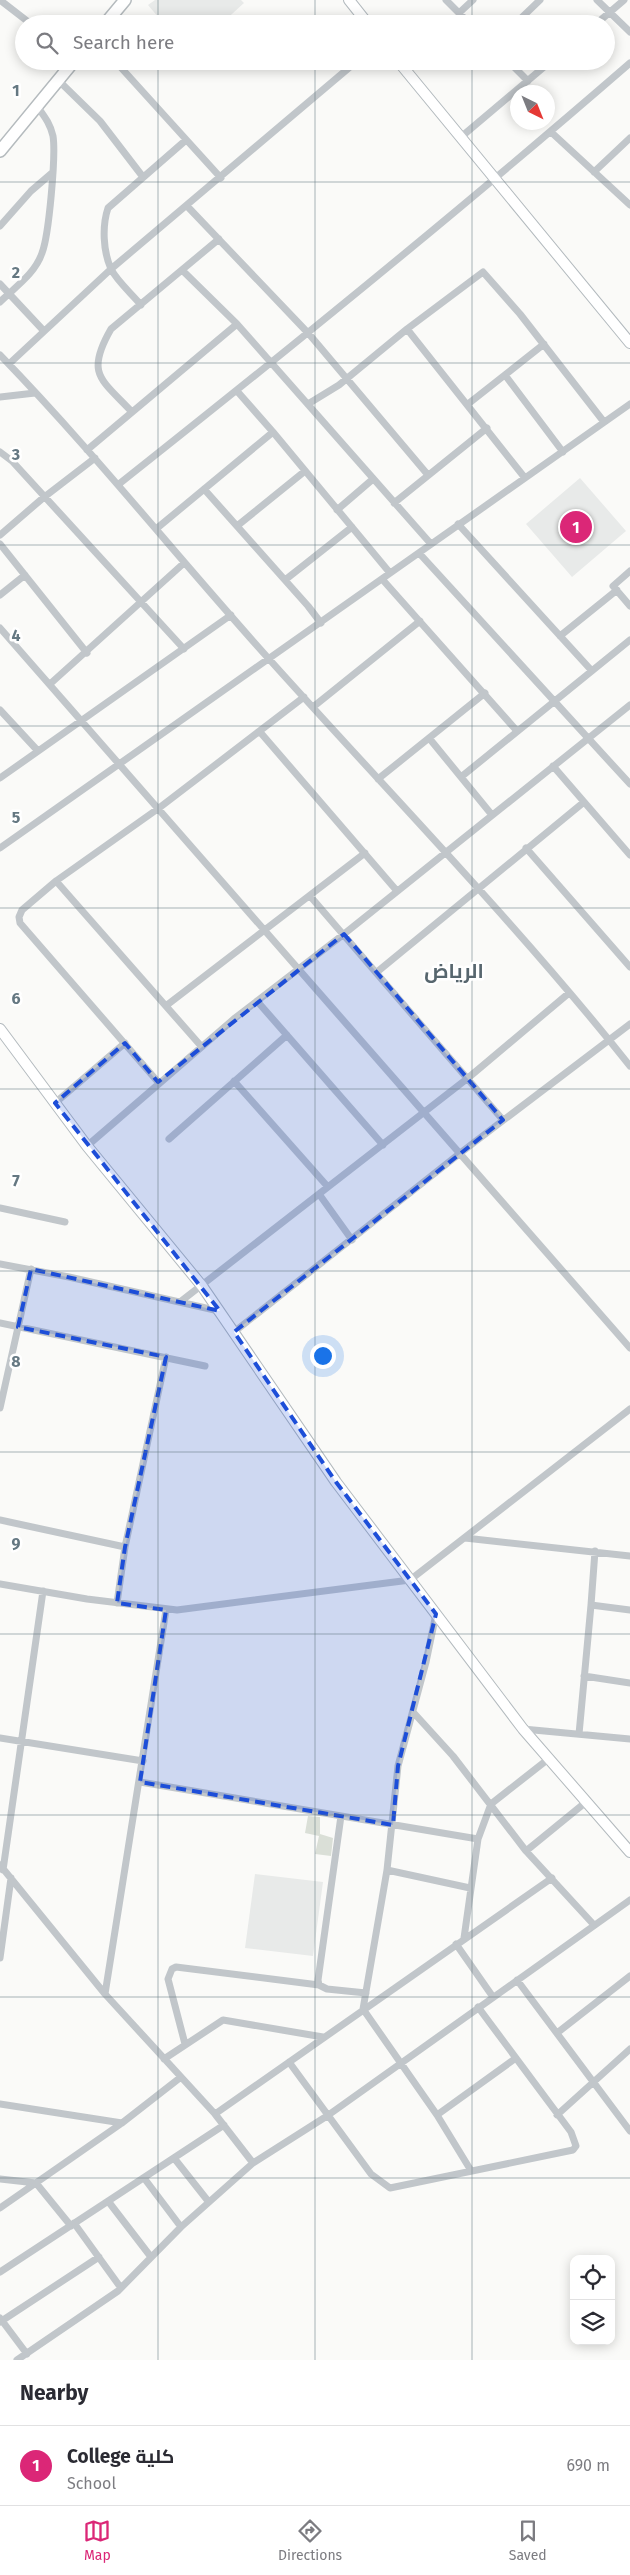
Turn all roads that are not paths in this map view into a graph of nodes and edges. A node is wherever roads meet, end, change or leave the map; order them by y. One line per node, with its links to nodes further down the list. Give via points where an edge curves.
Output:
1 (0, 0): 11 (street)
2 (125, 0): 12 (main road)
3 (349, 0): 13 (street)
4 (446, 0): 10 (street)
5 (473, 0): 10 (street)
6 (540, 0): 14 (street)
7 (597, 0): 9 (street)
8 (624, 0): 9 (street)
9 (610, 12): 15 (street); 16 (street)
10 (459, 13)
11 (19, 15)
12 (112, 15)
13 (361, 15)
14 (524, 15)
15 (606, 15)
16 (613, 15)
17 (615, 17): 18 (street)
18 (630, 32)
19 (630, 64): 29 (street)
20 (66, 70): 26 (main road)
21 (123, 70): 32 (street)
22 (347, 70): 37 (street)
23 (405, 70): 30 (street)
24 (517, 70): 27 (street)
25 (541, 70): 27 (street)
26 (58, 80): 28 (main road); 36 (street, via 100,121)
27 (528, 81): 30 (street)
28 (36, 106): 33 (main road); 35 (street, via 48,121 53,137)
29 (551, 132): 34 (street); 38 (street)
30 (461, 137): 38 (street)
31 (630, 138): 34 (street)
32 (186, 140): 36 (street); 37 (street)
33 (0, 150)
34 (594, 172): 39 (street)
35 (52, 173): 41 (street); 46 (street, via 43,253 34,270)
36 (143, 177): 43 (street, via 108,208 104,240)
37 (221, 178): 40 (street)
38 (496, 180): 52 (street); 53 (street)
39 (630, 204)
40 (187, 206): 42 (street); 43 (street)
41 (0, 226)
42 (219, 240): 44 (street); 52 (street)
43 (111, 269): 48 (street); 51 (street)
44 (182, 270): 48 (street); 49 (street)
45 (0, 284): 46 (street)
46 (9, 293): 47 (street); 51 (street)
47 (0, 302)
48 (141, 305): 66 (street, via 111,329 101,347 97,368 102,380)
49 (237, 324): 56 (street); 66 (street)
50 (407, 329): 54 (street, via 483,272); 59 (street); 64 (street)
51 (43, 330): 57 (street)
52 (309, 334): 56 (street); 59 (street)
53 (630, 343)
54 (544, 344): 58 (street); 67 (street)
55 (0, 355): 57 (street)
56 (273, 362): 60 (street); 63 (street)
57 (9, 364): 61 (street)
58 (505, 375): 64 (street); 72 (street)
59 (348, 378): 63 (street); 75 (street)
60 (237, 391): 69 (street); 78 (street)
61 (35, 393): 62 (street); 70 (street)
62 (0, 397)
63 (308, 404): 77 (street)
64 (468, 404): 68 (street)
65 (630, 404): 67 (street)
66 (132, 412): 70 (street)
67 (604, 422): 72 (street)
68 (487, 428): 75 (street); 76 (street)
69 (273, 432): 74 (street); 79 (street)
70 (87, 450): 73 (street)
71 (0, 452): 80 (street, via 12,461)
72 (563, 452): 76 (street)
73 (95, 458): 78 (street); 80 (street)
74 (306, 471): 82 (street); 84 (street)
75 (428, 475): 81 (street)
76 (525, 478): 83 (street)
77 (373, 479): 81 (street); 82 (street)
78 (119, 484): 86 (street)
79 (204, 489): 84 (street); 86 (street)
80 (43, 498): 87 (street); 99 (street)
81 (394, 503): 88 (street)
82 (337, 510): 85 (street)
83 (458, 524): 88 (street); 105 (street)
84 (237, 526): 96 (street)
85 (352, 527): 93 (street); 96 (street)
86 (156, 529): 91 (street)
87 (0, 535)
88 (431, 544): 90 (street)
89 (1, 547): 94 (street)
90 (419, 553): 93 (street); 114 (street)
91 (184, 563): 99 (street); 101 (street)
92 (630, 571): 97 (street, via 613,586)
93 (390, 573): 95 (street)
94 (24, 575): 98 (street); 108 (street)
95 (382, 579): 102 (street); 103 (street)
96 (285, 580): 103 (street)
97 (617, 590): 100 (street); 105 (street)
98 (0, 595)
99 (140, 603): 107 (street); 108 (street)
100 (630, 606)
101 (231, 615): 107 (street); 109 (street)
102 (420, 621): 112 (street); 115 (street)
103 (320, 622): 109 (street)
104 (0, 628): 111 (street)
105 (560, 636): 110 (street)
106 (630, 640): 110 (street)
107 (184, 649): 118 (street)
108 (87, 653): 111 (street)
109 (268, 658): 113 (street); 124 (street)
110 (592, 671): 114 (street)
111 (50, 684): 118 (street)
112 (485, 693): 119 (street); 121 (street)
113 (304, 697): 115 (street); 120 (street)
114 (555, 701): 119 (street); 122 (street)
115 (313, 707): 128 (street)
116 (629, 708): 122 (street)
117 (0, 710): 123 (street)
118 (82, 720): 123 (street); 124 (street)
119 (517, 731): 126 (street)
120 (260, 732): 131 (street); 136 (street)
121 (429, 738): 126 (street); 128 (street)
122 (588, 738): 125 (street); 129 (street)
123 (38, 751): 127 (street)
124 (120, 764): 131 (street); 133 (street)
125 (553, 766): 130 (street); 132 (street)
126 (461, 777): 132 (street)
127 (0, 778)
128 (378, 779): 135 (street)
129 (630, 784)
130 (584, 802): 134 (street); 137 (street)
131 (159, 808): 138 (street); 142 (street)
132 (492, 815): 135 (street)
133 (0, 848)
134 (526, 848): 139 (street); 145 (street)
135 (446, 852): 139 (street); 140 (street)
136 (366, 853): 140 (street); 141 (street)
137 (630, 855)
138 (56, 882): 151 (street); 156 (street, via 22,910 20,923)
139 (477, 888): 148 (street); 149 (street)
140 (397, 891): 143 (street)
141 (310, 896): 142 (street); 143 (street)
142 (264, 930): 147 (street); 151 (street)
143 (344, 934): 147 (street); 148 (street)
144 (630, 954): 145 (street)
145 (623, 959): 146 (street)
146 (630, 967)
147 (297, 969): 150 (street); 163 (street)
148 (377, 972): 159 (street)
149 (569, 993): 155 (street); 159 (street)
150 (257, 1000): 154 (street); 157 (street)
151 (167, 1005): 157 (street)
152 (630, 1024): 155 (street)
153 (0, 1029): 162 (street)
154 (287, 1035): 160 (street); 166 (street)
155 (609, 1039): 158 (street); 164 (street)
156 (125, 1044): 161 (street); 162 (street)
157 (201, 1046): 161 (street)
158 (630, 1066)
159 (468, 1078): 163 (street); 164 (street)
160 (234, 1081): 165 (street); 169 (street)
161 (158, 1082): 167 (street)
162 (55, 1104): 167 (street)
163 (424, 1113): 166 (street); 168 (street)
164 (503, 1120): 168 (street)
165 (168, 1139)
166 (383, 1144): 169 (street)
167 (87, 1146): 176 (street)
168 (459, 1154): 173 (street); 182 (street)
169 (328, 1187): 170 (street)
170 (319, 1194): 173 (street); 176 (street)
171 (0, 1208): 172 (street)
172 (65, 1222)
173 (352, 1240): 181 (street)
174 (0, 1264): 175 (street)
175 (31, 1269): 177 (street); 180 (street)
176 (202, 1286): 177 (street); 178 (street)
177 (180, 1302): 178 (street)
178 (220, 1311): 181 (street)
179 (0, 1323): 180 (street)
180 (18, 1326): 183 (street); 185 (street)
181 (234, 1332): 192 (street, via 336,1482)
182 (630, 1348)
183 (166, 1357): 184 (street); 189 (street)
184 (205, 1366)
185 (0, 1408)
186 (630, 1409): 188 (street)
187 (0, 1520): 189 (street)
188 (465, 1538): 190 (street); 192 (street)
189 (125, 1547): 195 (street)
190 (595, 1551): 191 (street); 196 (street)
191 (630, 1556)
192 (410, 1580): 197 (street); 199 (street)
193 (0, 1584): 194 (street)
194 (43, 1591): 195 (street); 207 (street)
195 (117, 1603): 197 (street)
196 (591, 1605): 198 (street); 200 (street)
197 (166, 1610): 209 (street)
198 (630, 1610)
199 (436, 1614): 202 (street); 203 (street)
200 (584, 1676): 201 (street); 204 (street)
201 (630, 1682)
202 (413, 1712): 212 (street); 214 (street, via 398,1766)
203 (523, 1729): 204 (street); 208 (street)
204 (579, 1734): 206 (street)
205 (0, 1738): 207 (street)
206 (630, 1739)
207 (22, 1743): 209 (street); 218 (street)
208 (548, 1760): 211 (street); 212 (street)
209 (143, 1761): 210 (street)
210 (140, 1782): 213 (street); 232 (street)
211 (586, 1802): 216 (street); 217 (street)
212 (491, 1804): 215 (street); 216 (street)
213 (341, 1816): 214 (street); 230 (street)
214 (393, 1825): 215 (street); 219 (street)
215 (478, 1839): 222 (street)
216 (526, 1851): 221 (street)
217 (630, 1852)
218 (1, 1869): 220 (street)
219 (387, 1870): 222 (street); 231 (street)
220 (11, 1878): 227 (street); 232 (street)
221 (552, 1878): 224 (street); 225 (street)
222 (470, 1888): 225 (street)
223 (630, 1900): 224 (street)
224 (594, 1925): 229 (street)
225 (464, 1938): 226 (street)
226 (456, 1944): 233 (street); 235 (street)
227 (0, 1958)
228 (630, 1976): 236 (street)
229 (517, 1980): 233 (street); 236 (street)
230 (320, 1985): 231 (street, via 327,1989); 238 (street, via 176,1967 168,1979)
231 (366, 1993): 235 (street)
232 (105, 1994): 241 (street)
233 (493, 1997): 234 (street)
234 (478, 2007): 240 (street); 243 (street)
235 (363, 2009): 237 (street); 243 (street)
236 (557, 2033): 245 (street)
237 (324, 2037): 238 (street, via 223,2020); 242 (street)
238 (186, 2044): 241 (street)
239 (630, 2049): 245 (street)
240 (516, 2058): 248 (street); 249 (street)
241 (164, 2059): 244 (street)
242 (289, 2062): 247 (street); 250 (street)
243 (402, 2063): 248 (street); 250 (street)
244 (181, 2077): 247 (street); 251 (street)
245 (594, 2082): 249 (street); 253 (street)
246 (0, 2104): 251 (street)
247 (215, 2114): 252 (street)
248 (437, 2115): 256 (street)
249 (557, 2115): 256 (street, via 575,2140 573,2150)
250 (327, 2116): 255 (street); 256 (street, via 371,2174 390,2188)
251 (122, 2124): 259 (street)
252 (224, 2125): 254 (street); 255 (street)
253 (630, 2131)
254 (174, 2158): 257 (street); 261 (street)
255 (253, 2163): 261 (street)
256 (470, 2170)
257 (144, 2178): 260 (street); 264 (street)
258 (0, 2179): 259 (street)
259 (36, 2183): 262 (street); 263 (street)
260 (108, 2201): 263 (street); 266 (street)
261 (208, 2201): 264 (street)
262 (0, 2208)
263 (72, 2224): 265 (street); 267 (street)
264 (181, 2227): 266 (street)
265 (99, 2257): 268 (street); 269 (street)
266 (151, 2257): 268 (street)
267 (0, 2272)
268 (121, 2288): 270 (street)
269 (1, 2320): 270 (street)
270 (27, 2354): 271 (street)
271 (17, 2360)

